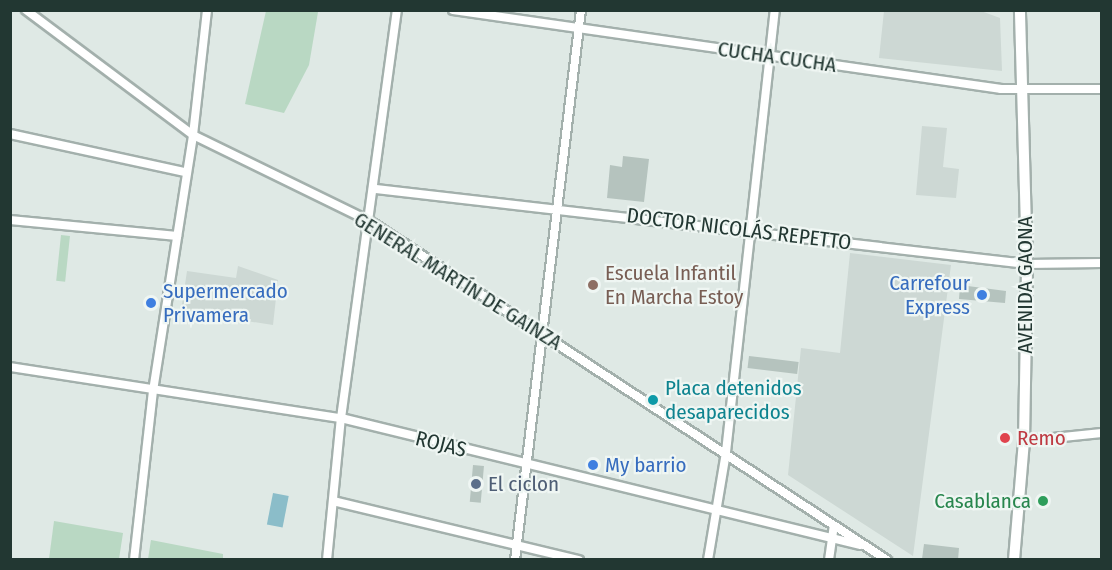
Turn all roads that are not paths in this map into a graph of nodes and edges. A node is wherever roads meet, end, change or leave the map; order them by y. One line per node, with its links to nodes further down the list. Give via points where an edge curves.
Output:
1 (26, 10): 13 (street, GENERAL MARTÍN DE GAINZA)
2 (207, 10): 13 (street)
3 (397, 10): 15 (street)
4 (453, 10): 8 (street, CUCHA CUCHA)
5 (581, 10): 8 (street)
6 (775, 10): 9 (street)
7 (1020, 10): 10 (main road, AVENIDA GAONA)
8 (579, 26): 9 (street, CUCHA CUCHA); 16 (street)
9 (770, 56): 10 (street, CUCHA CUCHA); 19 (street)
10 (1022, 88): 11 (street, CUCHA CUCHA); 22 (main road, AVENIDA GAONA)
11 (1101, 89)
12 (10, 134): 14 (street)
13 (193, 135): 14 (street); 18 (street, GENERAL MARTÍN DE GAINZA)
14 (184, 172): 20 (street)
15 (376, 189): 16 (street, DOCTOR NICOLÁS REPETTO); 18 (street)
16 (557, 207): 19 (street, DOCTOR NICOLÁS REPETTO); 23 (street)
17 (10, 220): 20 (street)
18 (371, 222): 23 (street, GENERAL MARTÍN DE GAINZA); 26 (street)
19 (750, 230): 22 (street, DOCTOR NICOLÁS REPETTO); 29 (street)
20 (177, 236): 25 (street)
21 (1101, 263): 22 (street, DOCTOR NICOLÁS REPETTO)
22 (1027, 264): 28 (main road, AVENIDA GAONA)
23 (540, 332): 29 (street, GENERAL MARTÍN DE GAINZA); 30 (street)
24 (10, 367): 25 (street, ROJAS)
25 (153, 391): 26 (street, ROJAS); 37 (street)
26 (341, 418): 30 (street, ROJAS); 31 (street)
27 (1101, 433): 28 (street)
28 (1024, 441): 44 (main road, AVENIDA GAONA)
29 (726, 452): 32 (street); 33 (street, GENERAL MARTÍN DE GAINZA)
30 (525, 465): 32 (street, ROJAS); 35 (street)
31 (333, 501): 35 (street); 38 (street)
32 (716, 513): 34 (street, ROJAS); 41 (street)
33 (834, 526): 34 (street); 36 (street, GENERAL MARTÍN DE GAINZA)
34 (832, 540): 36 (street, ROJAS); 42 (street)
35 (517, 544): 39 (street); 40 (street)
36 (867, 547): 43 (street, GENERAL MARTÍN DE GAINZA)
37 (134, 560)
38 (327, 560)
39 (515, 560)
40 (579, 560)
41 (708, 560)
42 (829, 560)
43 (887, 560)
44 (1014, 560)

